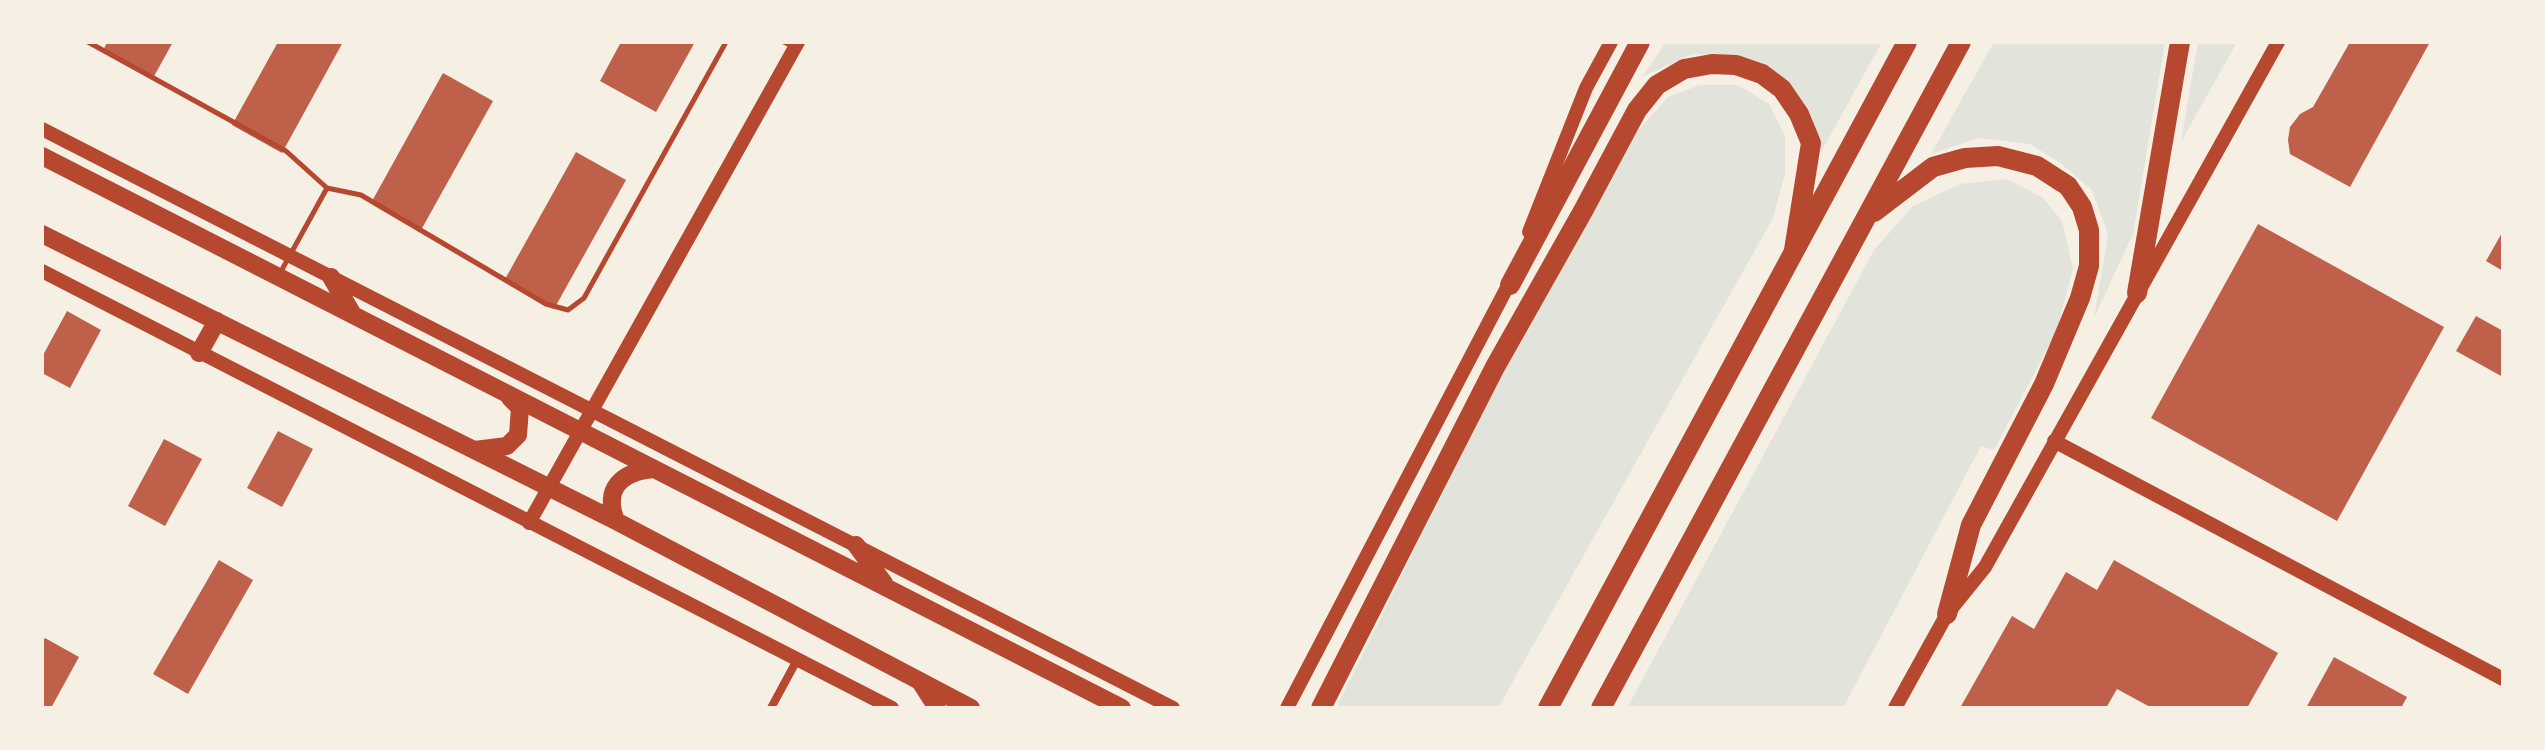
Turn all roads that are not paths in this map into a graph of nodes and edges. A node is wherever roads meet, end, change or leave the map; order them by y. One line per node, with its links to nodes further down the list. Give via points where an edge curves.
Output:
1 (88, 42): 12 (lane, via 286,151)
2 (726, 42): 12 (lane, via 584,298 568,310 546,304 361,195)
3 (1611, 42): 20 (street, via 1586,88)
4 (1640, 42): 20 (highway)
5 (1907, 42): 15 (highway)
6 (1961, 42): 13 (highway)
7 (2180, 42): 21 (highway)
8 (2278, 42): 21 (street)
9 (792, 44): 26 (street)
10 (42, 129): 16 (street)
11 (42, 156): 18 (main road)
12 (327, 188): 16 (lane)
13 (1868, 217): 36 (highway, via 1933,167 1998,156 2037,166 2068,186 2089,230 2089,266 2080,298 2044,384 1971,525); 49 (highway)
14 (42, 234): 23 (main road)
15 (1794, 250): 47 (highway, via 1811,143 1782,89 1762,74 1712,64 1684,69 1657,85 1637,110 1495,367); 48 (highway)
16 (290, 256): 18 (lane); 19 (street)
17 (42, 271): 24 (street)
18 (279, 275): 22 (main road)
19 (331, 277): 22 (main road); 26 (street)
20 (1510, 285): 46 (street)
21 (2137, 293): 28 (street)
22 (352, 313): 25 (main road)
23 (217, 321): 24 (main road); 29 (main road)
24 (199, 353): 33 (street)
25 (509, 396): 27 (main road); 29 (main road, via 520,408 518,435 507,446)
26 (593, 410): 27 (street); 34 (street)
27 (580, 433): 30 (main road); 31 (street)
28 (2054, 441): 36 (street, via 1985,567); 38 (street)
29 (475, 450): 31 (main road)
30 (653, 469): 32 (main road, via 637,471 618,483 611,499); 35 (main road)
31 (550, 487): 32 (main road); 33 (street)
32 (616, 521): 39 (main road)
33 (529, 523): 37 (street)
34 (856, 545): 35 (main road); 45 (street)
35 (888, 589): 44 (main road)
36 (1947, 614): 50 (street)
37 (797, 660): 40 (street); 41 (street)
38 (2503, 679)
39 (919, 681): 42 (main road); 43 (main road)
40 (771, 708)
41 (892, 708)
42 (937, 708)
43 (971, 708)
44 (1122, 708)
45 (1173, 708)
46 (1287, 708)
47 (1321, 708)
48 (1548, 708)
49 (1601, 708)
50 (1895, 708)

